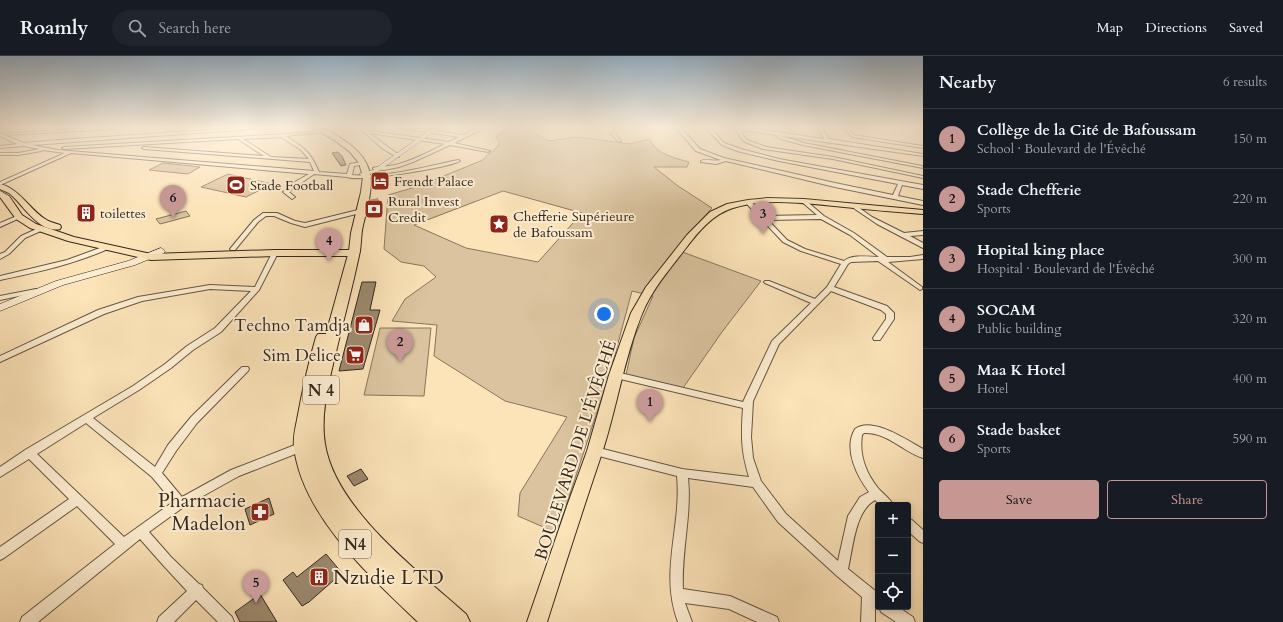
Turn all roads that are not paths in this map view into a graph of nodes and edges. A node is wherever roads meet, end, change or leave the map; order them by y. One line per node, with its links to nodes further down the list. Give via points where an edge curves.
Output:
1 (65, 154): 28 (street)
2 (97, 154): 22 (street)
3 (229, 154): 14 (street)
4 (265, 154): 14 (street)
5 (307, 154): 16 (street)
6 (353, 154): 19 (highway)
7 (393, 154): 13 (street)
8 (428, 154): 21 (street, via 385,170)
9 (710, 154): 15 (street)
10 (757, 154): 27 (street)
11 (809, 154): 24 (street)
12 (858, 154): 20 (street)
13 (396, 156): 21 (street)
14 (271, 158): 16 (street)
15 (725, 160): 18 (street, via 716,163); 32 (street, via 835,186)
16 (311, 161): 22 (street)
17 (458, 161): 23 (street, via 409,172)
18 (703, 161)
19 (359, 163): 23 (highway); 25 (street, via 352,165)
20 (922, 166): 24 (street)
21 (378, 168): 23 (street)
22 (315, 174): 25 (street); 31 (street, via 288,189 286,192)
23 (364, 174): 25 (street); 37 (highway, N 4)
24 (914, 175): 26 (street)
25 (349, 177)
26 (923, 177)
27 (901, 182): 29 (street); 32 (street)
28 (0, 185): 50 (main road, via 12,192 43,222)
29 (923, 187)
30 (0, 193): 39 (main road)
31 (292, 196)
32 (895, 197): 35 (street)
33 (804, 201): 34 (main road, BOULEVARD DE L'ÉVÊCHÉ); 36 (main road, BOULEVARD DE L'ÉVÊCHÉ); 40 (street)
34 (748, 202): 41 (street); 69 (main road, BOULEVARD DE L'ÉVÊCHÉ, via 730,206 713,214 667,265 637,313)
35 (923, 203)
36 (854, 206): 38 (main road, BOULEVARD DE L'ÉVÊCHÉ); 45 (street, via 867,216)
37 (358, 212): 48 (street, via 305,225 275,214 265,214); 49 (highway, N 4)
38 (923, 212)
39 (19, 216): 42 (street); 43 (main road)
40 (822, 217): 41 (street); 55 (street, via 852,234)
41 (762, 218): 56 (street, via 796,247)
42 (0, 224)
43 (41, 229): 47 (main road); 54 (street, via 23,238)
44 (923, 233): 45 (street)
45 (904, 235): 46 (street)
46 (923, 246)
47 (108, 247): 52 (main road); 57 (street, via 60,263)
48 (233, 249): 49 (main road); 50 (main road)
49 (351, 250): 51 (main road); 72 (highway, N 4)
50 (161, 251): 52 (street)
51 (275, 253): 52 (main road); 61 (street)
52 (151, 257): 62 (street)
53 (923, 257): 55 (street)
54 (0, 258)
55 (884, 259): 56 (street, via 855,259); 60 (street)
56 (845, 263): 59 (street)
57 (0, 278)
58 (767, 282): 64 (street)
59 (830, 288): 64 (street); 66 (street, via 884,308 890,313 890,319)
60 (920, 288)
61 (257, 290): 67 (street, via 210,288 141,299 101,312); 71 (street, via 218,330 168,366)
62 (36, 291): 63 (street); 65 (street)
63 (0, 298)
64 (816, 302): 70 (street, via 775,343)
65 (0, 308)
66 (877, 338)
67 (0, 359)
68 (245, 369): 78 (street, via 194,420)
69 (616, 375): 70 (street); 73 (main road, BOULEVARD DE L'ÉVÊCHÉ)
70 (747, 406): 79 (street, via 748,458)
71 (86, 418): 74 (street); 78 (street)
72 (309, 445): 83 (street, via 235,473); 88 (highway, N 4, via 335,495); 98 (highway, N4, via 312,479 333,516 350,539)
73 (595, 451): 77 (street); 100 (main road, BOULEVARD DE L'ÉVÊCHÉ)
74 (29, 454): 76 (street); 81 (street)
75 (923, 454): 80 (street, via 878,431 860,430 856,434 855,450 858,464)
76 (0, 473)
77 (682, 473): 79 (street); 92 (street)
78 (156, 474): 83 (street)
79 (756, 483): 90 (street, via 787,522)
80 (875, 494): 82 (street); 90 (street, via 864,500 854,516)
81 (77, 500): 87 (street); 89 (street)
82 (884, 502)
83 (181, 503): 85 (street)
84 (911, 527): 86 (street)
85 (141, 531): 87 (street); 91 (street)
86 (923, 537)
87 (124, 545): 95 (street)
88 (380, 550): 99 (highway, N4)
89 (0, 554)
90 (841, 572): 93 (street)
91 (197, 590): 96 (street); 97 (street)
92 (677, 595): 101 (street); 102 (street, via 730,603)
93 (873, 598): 103 (street)
94 (890, 610): 104 (street)
95 (27, 622)
96 (164, 622)
97 (227, 622)
98 (435, 622)
99 (458, 622)
100 (537, 622)
101 (685, 622)
102 (772, 622)
103 (868, 622)
104 (908, 622)

